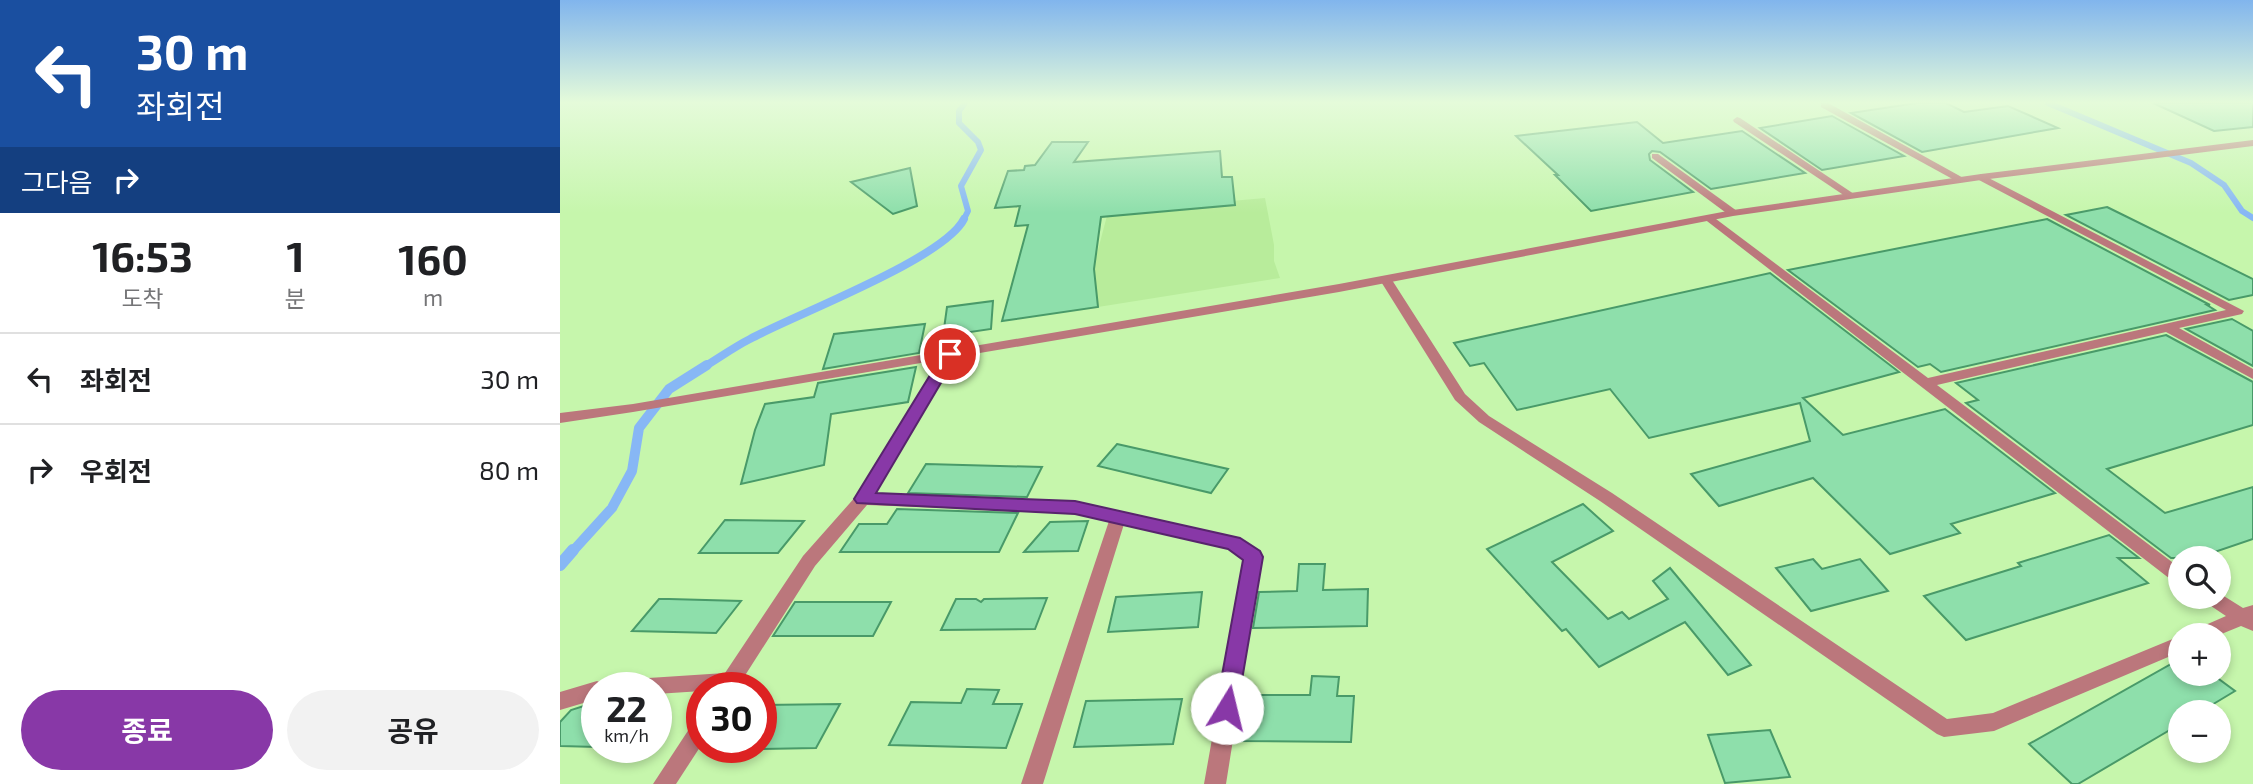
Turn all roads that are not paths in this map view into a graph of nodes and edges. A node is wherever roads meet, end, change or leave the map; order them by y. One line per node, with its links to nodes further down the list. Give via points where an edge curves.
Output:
1 (1767, 140): 7 (street)
2 (1888, 140): 6 (street)
3 (2253, 143): 5 (street)
4 (1654, 156): 8 (street)
5 (1981, 177): 6 (street); 11 (street, via 2238,311)
6 (1962, 180): 7 (street)
7 (1852, 196): 8 (street)
8 (1733, 213): 9 (street)
9 (1708, 218): 10 (street); 14 (street)
10 (1386, 279): 12 (street); 22 (street, via 1460,397 1484,419 1944,728 1994,722)
11 (2169, 328): 13 (street); 14 (street)
12 (950, 354): 15 (street); 16 (street)
13 (2253, 375)
14 (1927, 383): 18 (street)
15 (560, 418)
16 (863, 499): 17 (street, via 1075,507); 23 (street, via 808,561)
17 (1118, 517): 28 (street); 29 (street, via 1233,543 1253,557)
18 (2168, 568)
19 (2231, 608): 20 (street)
20 (2250, 618): 21 (street)
21 (2231, 624)
22 (2168, 649)
23 (737, 672)
24 (581, 695): 25 (street)
25 (560, 701)
26 (686, 750): 27 (street)
27 (664, 784)
28 (1032, 784)
29 (1215, 784)

